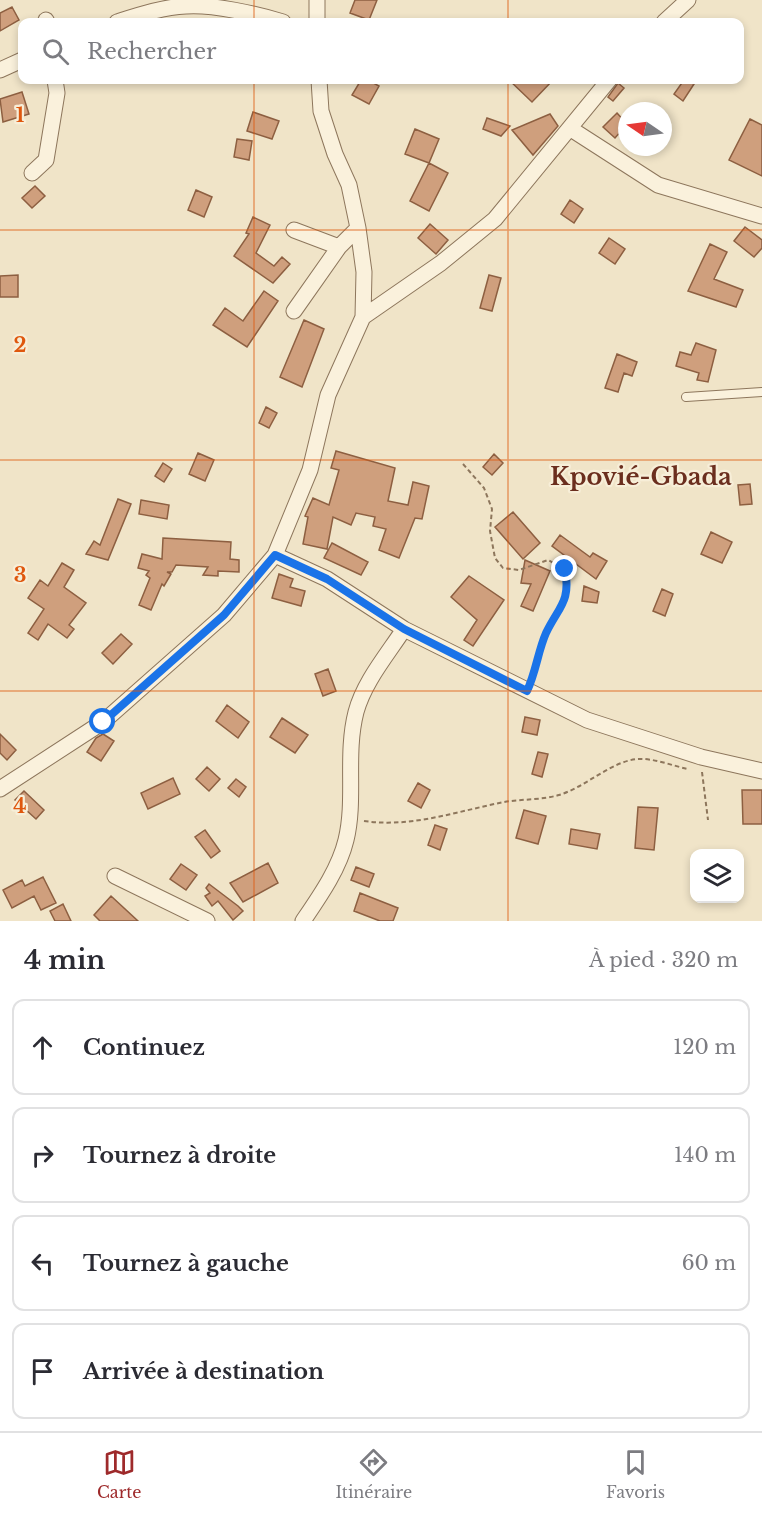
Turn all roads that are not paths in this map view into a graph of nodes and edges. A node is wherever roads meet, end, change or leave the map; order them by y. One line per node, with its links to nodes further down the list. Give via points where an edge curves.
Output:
1 (317, 0): 5 (street)
2 (688, 0): 6 (street)
3 (131, 18): 4 (street, via 187,5)
4 (269, 18)
5 (317, 18)
6 (668, 18)
7 (18, 62): 8 (street)
8 (0, 70)
9 (56, 84): 13 (street, via 46,160)
10 (319, 84): 15 (street, via 321,111 349,185)
11 (606, 84): 12 (street)
12 (571, 129): 14 (street, via 658,184); 19 (street, via 495,219 441,263)
13 (33, 172)
14 (762, 216)
15 (358, 228): 17 (street); 19 (street, via 364,272)
16 (294, 230): 17 (street)
17 (339, 247): 18 (street)
18 (294, 311)
19 (363, 317): 22 (street, via 328,395 310,470)
20 (762, 393): 21 (lane)
21 (686, 397)
22 (275, 555): 23 (street, via 327,579); 25 (street, via 224,615 103,722)
23 (404, 629): 24 (street, via 586,720 702,765); 28 (street, via 370,680 356,711 349,818 339,860)
24 (762, 771)
25 (0, 789)
26 (115, 876): 27 (street)
27 (207, 921)
28 (303, 921)

